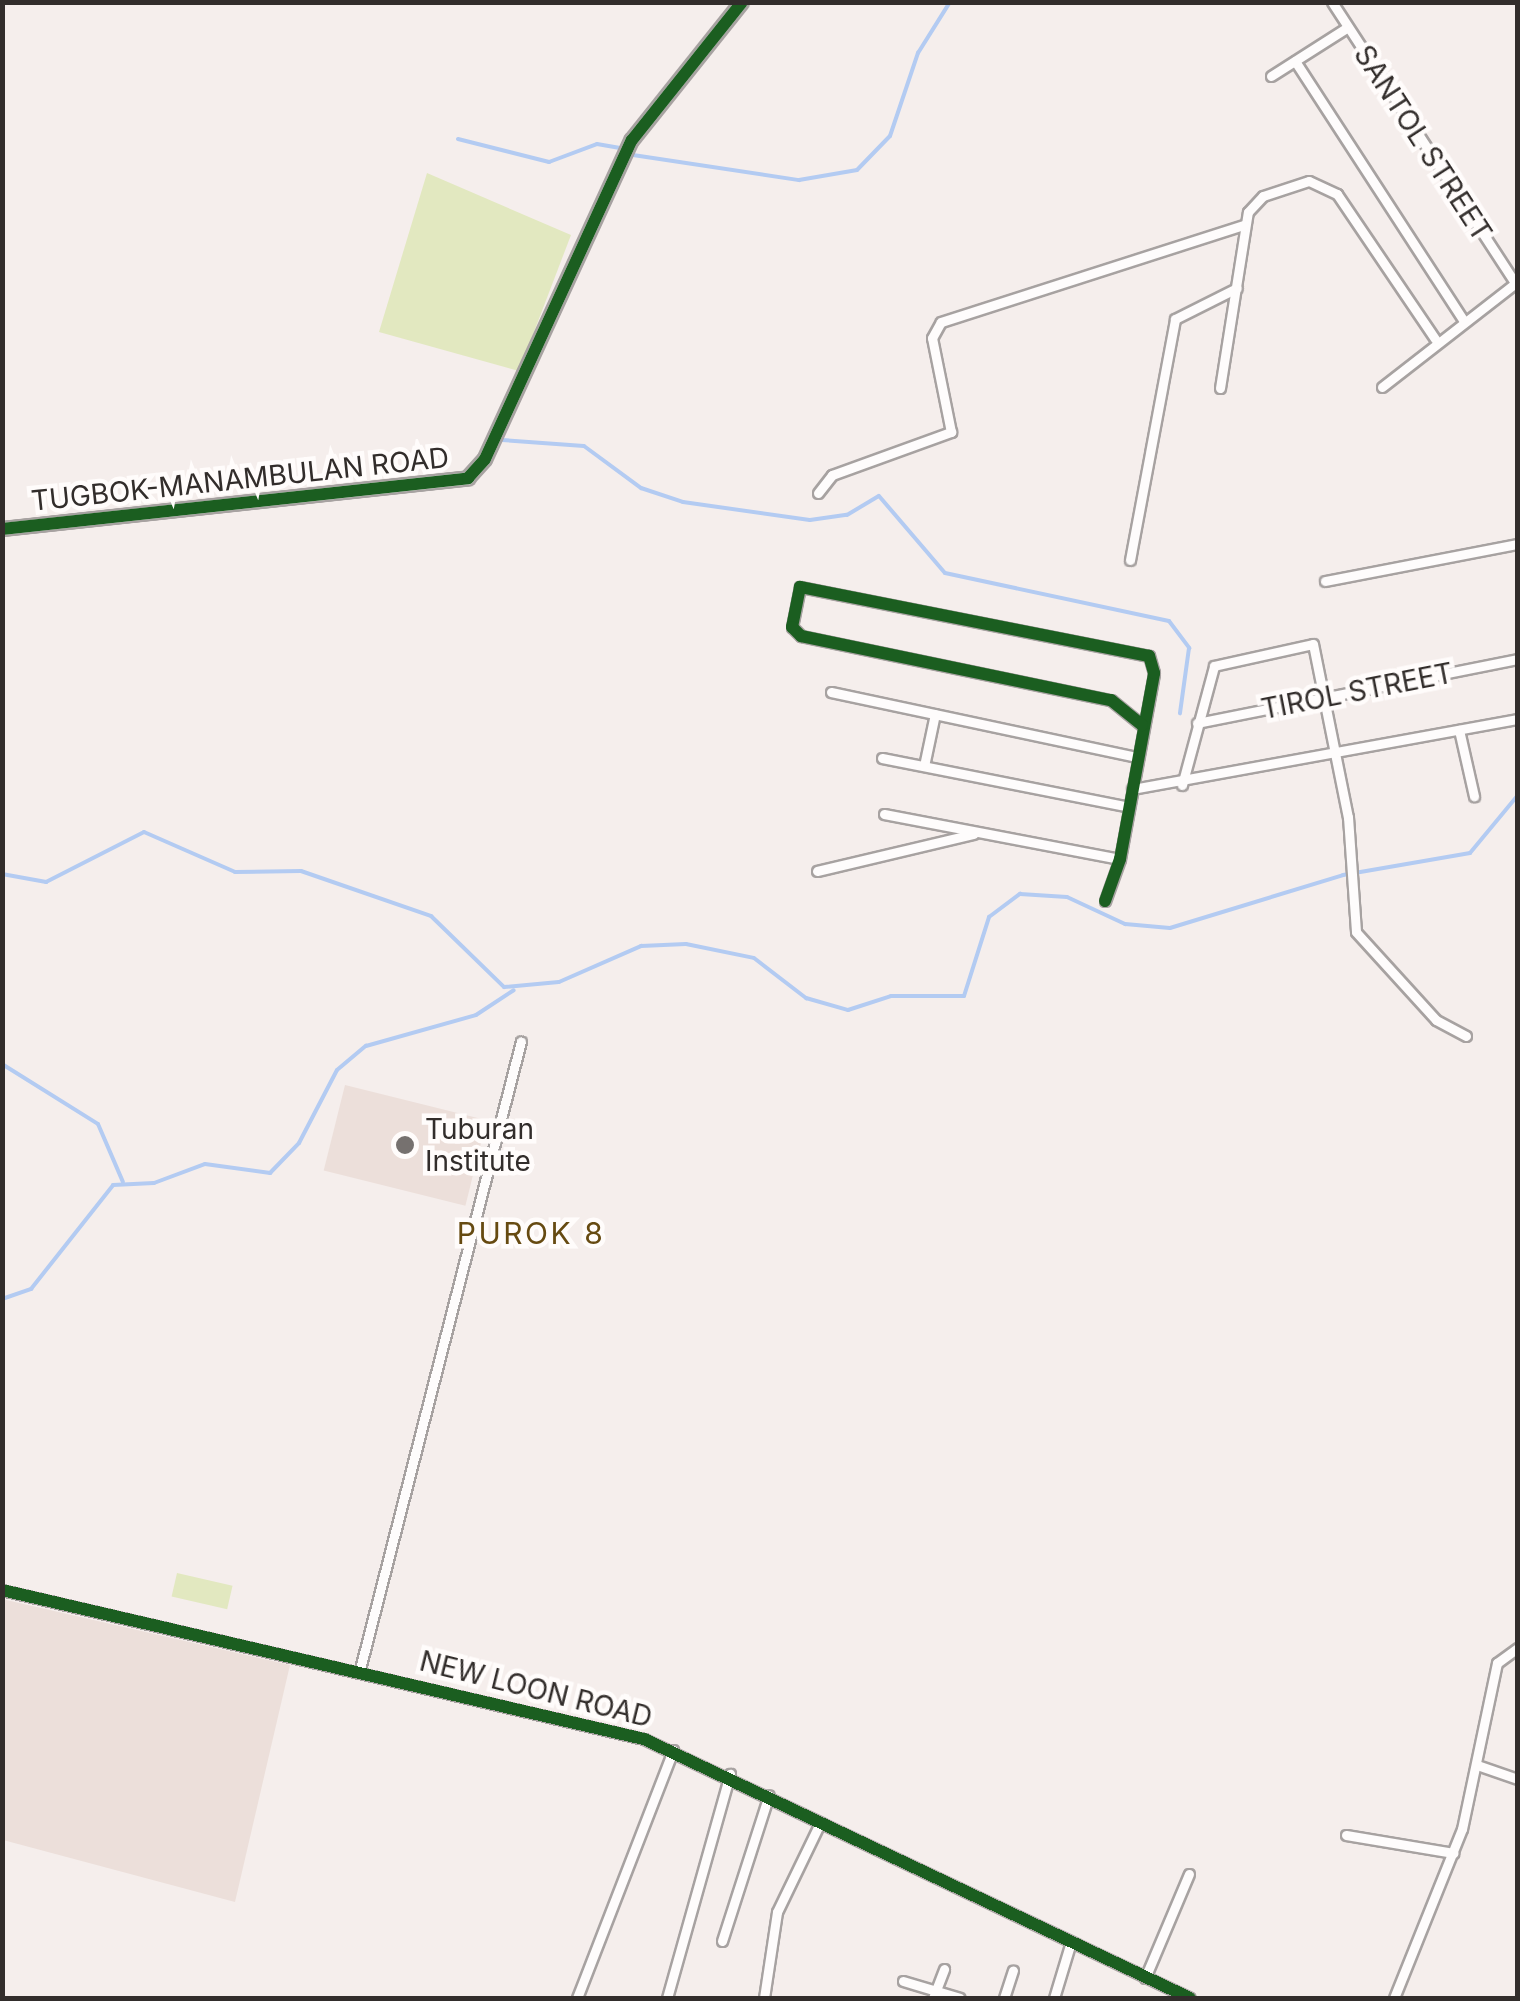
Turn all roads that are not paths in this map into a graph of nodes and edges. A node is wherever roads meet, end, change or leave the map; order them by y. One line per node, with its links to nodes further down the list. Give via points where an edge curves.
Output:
1 (742, 2): 14 (street, TUGBOK-MANAMBULAN ROAD, via 624,154 486,459 468,478)
2 (1332, 2): 3 (street, SANTOL STREET)
3 (1348, 28): 4 (street); 7 (street, SANTOL STREET)
4 (1295, 61): 5 (street); 9 (street)
5 (1271, 76)
6 (1244, 225): 8 (street); 10 (street, via 1263,196 1327,184); 13 (street, via 941,322 932,338 951,432 832,475)
7 (1516, 282): 9 (street)
8 (1237, 288): 12 (street); 16 (street, via 1175,318)
9 (1462, 320): 10 (street)
10 (1435, 339): 11 (street)
11 (1382, 387)
12 (1220, 388)
13 (818, 493)
14 (2, 530)
15 (1518, 544): 17 (street)
16 (1130, 560)
17 (1325, 582)
18 (1518, 659): 20 (street, TIROL STREET)
19 (831, 692): 21 (street)
20 (1327, 697): 23 (street, TIROL STREET); 23 (street, via 1318,651 1305,642 1214,666); 26 (street)
21 (935, 714): 27 (street); 29 (street)
22 (1518, 719): 25 (street)
23 (1197, 723): 30 (street)
24 (1142, 725): 24 (street, via 1154,665 1143,652 811,583 799,591 792,626 801,636 1111,700); 27 (street)
25 (1459, 730): 26 (street); 32 (street)
26 (1337, 752): 30 (street); 39 (street, via 1363,946 1436,1020)
27 (1137, 757): 31 (street)
28 (882, 758): 29 (street)
29 (924, 766): 33 (street)
30 (1182, 785): 31 (street)
31 (1132, 790): 33 (street)
32 (1474, 796)
33 (1129, 807): 36 (street)
34 (884, 814): 35 (street)
35 (976, 834): 36 (street); 37 (street)
36 (1120, 859): 38 (street)
37 (816, 871)
38 (1104, 901)
39 (1466, 1036)
40 (521, 1040): 43 (street)
41 (2, 1590): 43 (street, NEW LOON ROAD)
42 (1518, 1648): 45 (street, via 1497,1663)
43 (360, 1673): 44 (street, NEW LOON ROAD)
44 (674, 1750): 46 (street, NEW LOON ROAD); 61 (street)
45 (1477, 1765): 47 (street); 51 (street)
46 (730, 1774): 48 (street, NEW LOON ROAD); 62 (street)
47 (1518, 1779)
48 (769, 1795): 49 (street, NEW LOON ROAD); 53 (street)
49 (820, 1823): 54 (street, NEW LOON ROAD); 63 (street, via 777,1912)
50 (1346, 1835): 51 (street)
51 (1452, 1853): 69 (street)
52 (1189, 1874): 57 (street)
53 (722, 1941)
54 (1070, 1945): 57 (street, NEW LOON ROAD); 66 (street)
55 (944, 1969): 60 (street)
56 (1012, 1970): 65 (street)
57 (1145, 1978): 59 (street, NEW LOON ROAD)
58 (903, 1981): 60 (street)
59 (1163, 1986): 67 (street); 68 (street, NEW LOON ROAD)
60 (935, 1995): 64 (street)
61 (576, 1998)
62 (666, 1998)
63 (764, 1998)
64 (960, 1998)
65 (1004, 1998)
66 (1054, 1998)
67 (1159, 1998)
68 (1190, 1998)
69 (1394, 1998)

